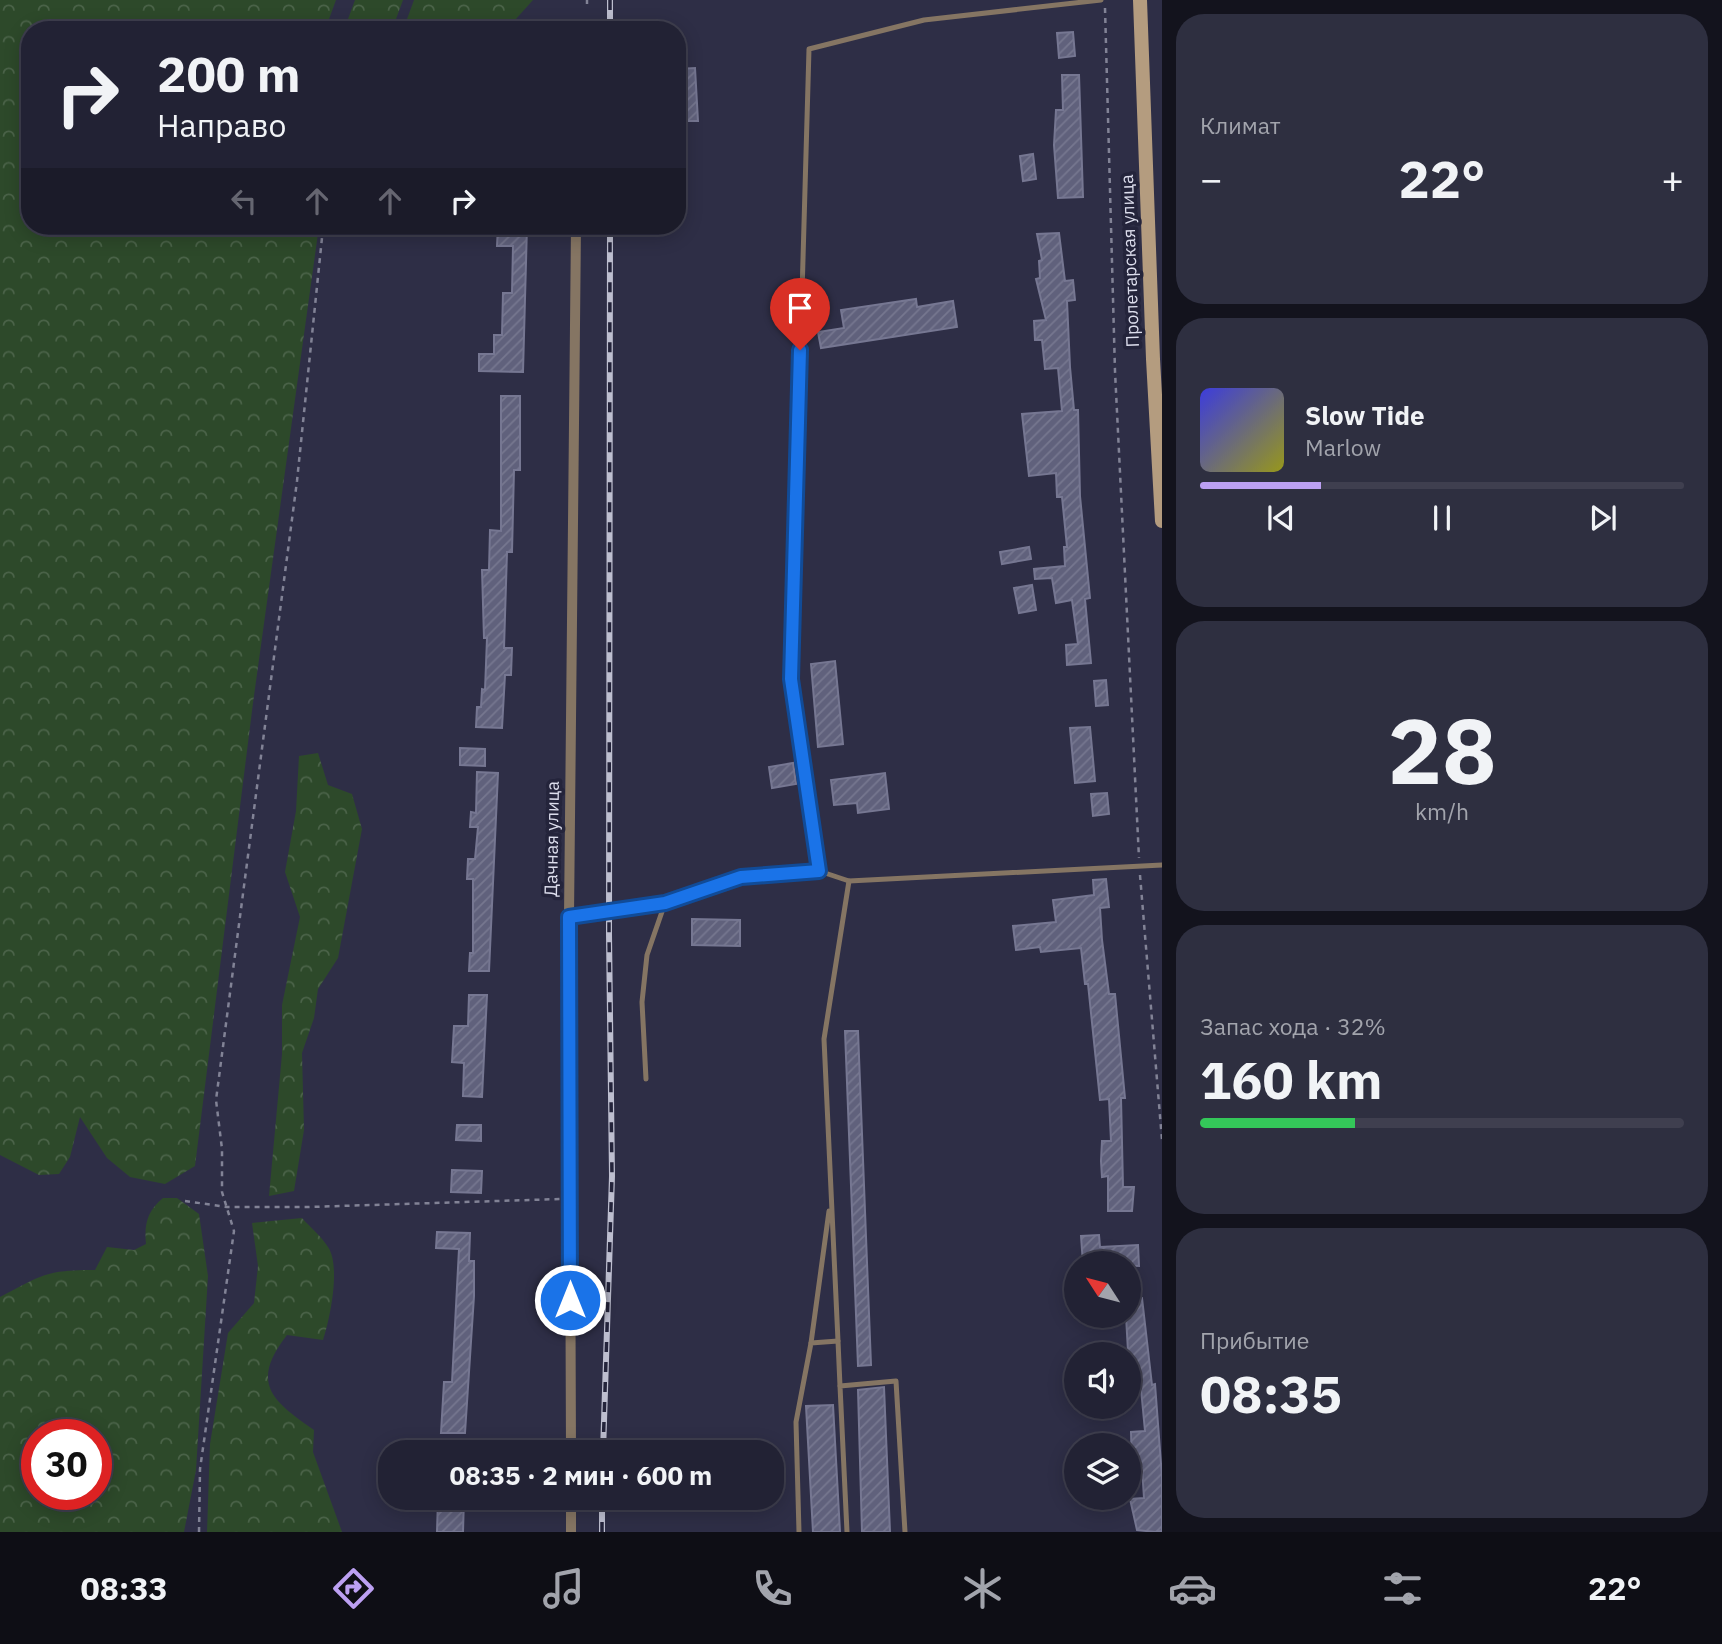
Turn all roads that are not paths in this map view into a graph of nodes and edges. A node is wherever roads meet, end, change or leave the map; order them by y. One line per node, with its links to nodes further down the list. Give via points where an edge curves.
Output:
1 (1103, 0): 7 (lane, via 924,20 809,49 791,679)
2 (1140, 0): 4 (main road, Пролетарская улица)
3 (576, 235): 10 (street, Дачная улица)
4 (1157, 359): 5 (main road, Пролетарская улица)
5 (1162, 521)
6 (1162, 865): 8 (lane)
7 (819, 871): 8 (lane); 9 (lane, via 741,877)
8 (849, 881): 12 (lane, via 824,1039)
9 (665, 903): 10 (lane); 11 (lane, via 647,955 642,1002)
10 (569, 917): 16 (street, Дачная улица)
11 (646, 1079)
12 (831, 1196): 13 (lane); 14 (lane)
13 (838, 1341): 14 (lane); 15 (lane)
14 (811, 1343): 19 (lane, via 796,1422)
15 (840, 1385): 20 (lane); 21 (lane, via 896,1381)
16 (571, 1440)
17 (571, 1510): 18 (street)
18 (571, 1532)
19 (799, 1532)
20 (847, 1532)
21 (905, 1532)

